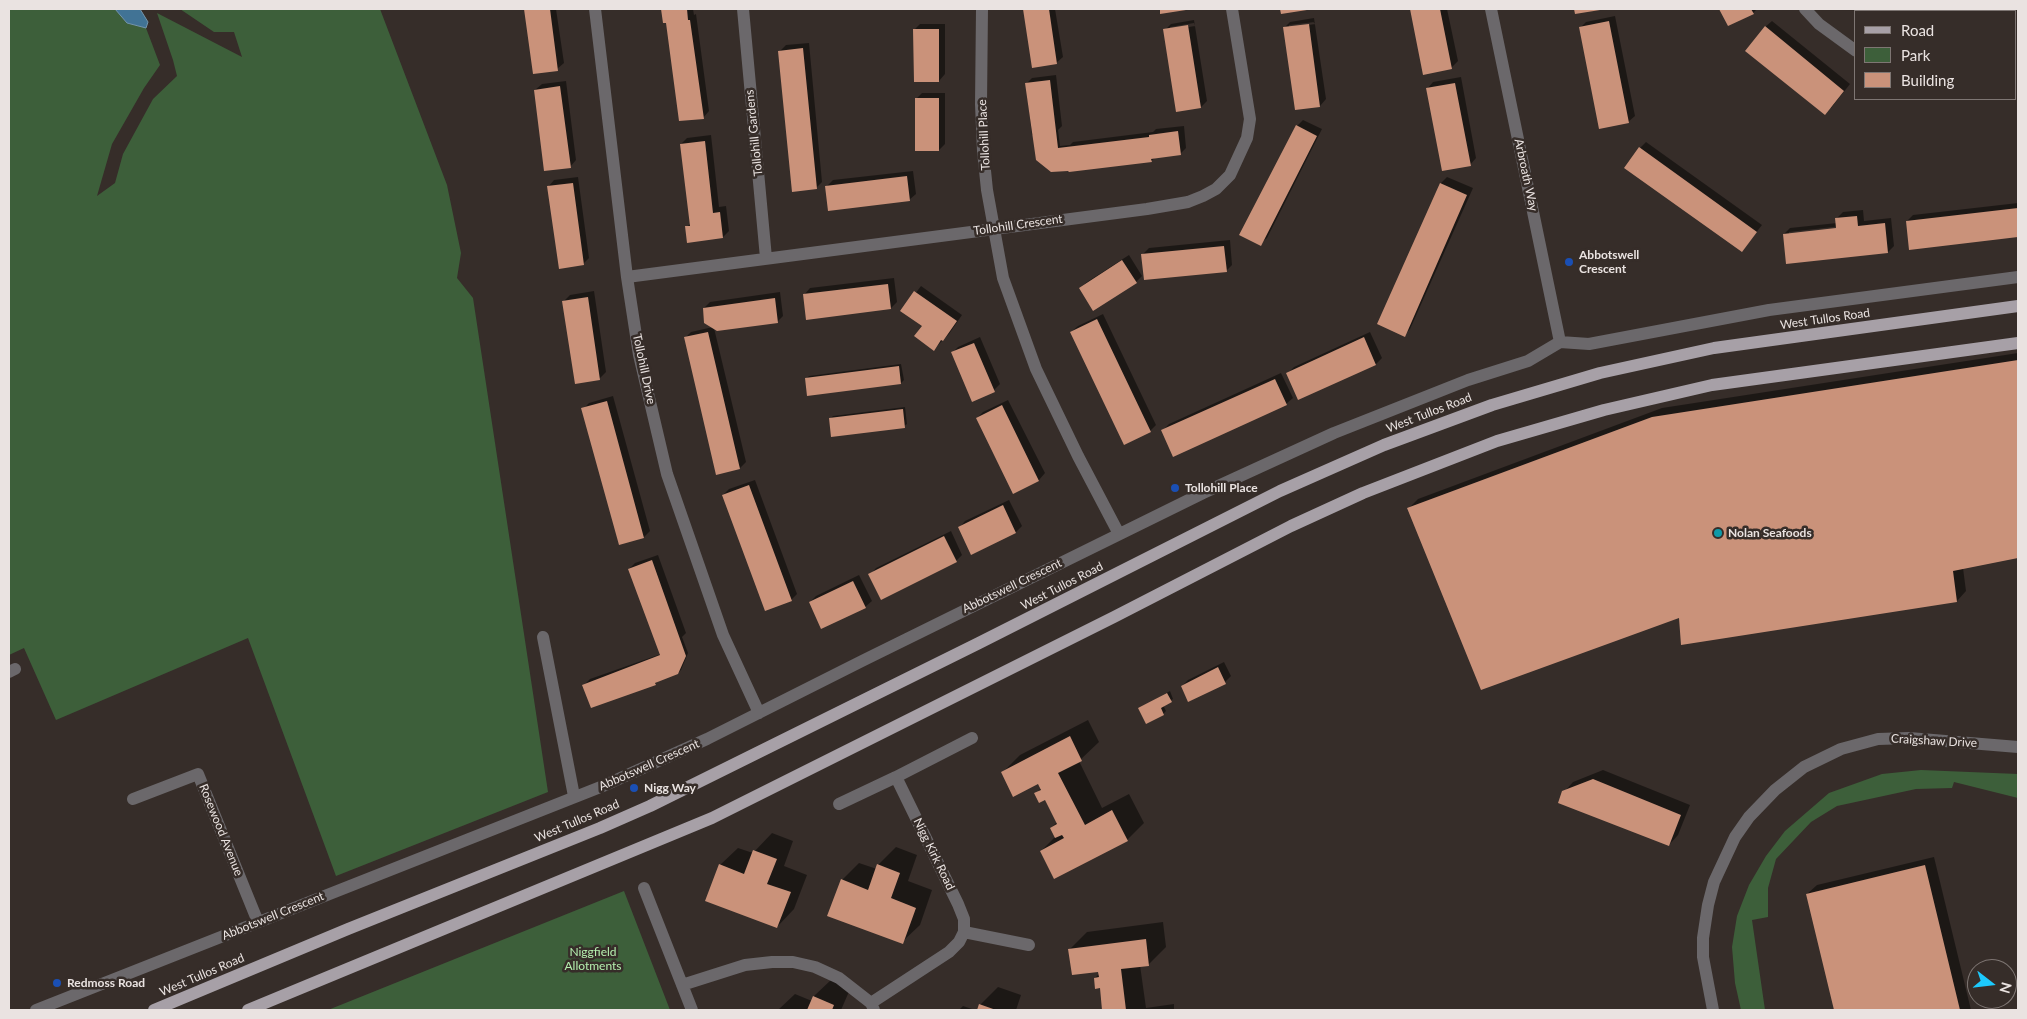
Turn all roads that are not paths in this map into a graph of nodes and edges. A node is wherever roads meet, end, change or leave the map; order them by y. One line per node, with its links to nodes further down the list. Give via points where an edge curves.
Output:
1 (595, 9): 10 (street, Tollohill Drive)
2 (743, 9): 9 (street, Tollohill Gardens)
3 (982, 9): 8 (street, Tollohill Place, via 983,150)
4 (1232, 9): 8 (street, Tollohill Crescent, via 1250,119 1247,138 1230,175 1216,189 1188,202)
5 (1491, 9): 13 (street, Arbroath Way)
6 (1805, 9): 7 (street, via 1819,24)
7 (1854, 50)
8 (994, 229): 9 (street, Tollohill Crescent); 15 (street, Tollohill Place, via 1004,278 1036,369)
9 (766, 258): 10 (street, Tollohill Crescent)
10 (628, 277): 17 (street, Tollohill Drive, via 639,354 667,474 723,635)
11 (2018, 277): 13 (street, via 1763,311 1589,344)
12 (2018, 306): 31 (main road, West Tullos Road, via 1705,350 1600,373 1492,404 1384,445 1280,491 650,806)
13 (1560, 342): 15 (street, Abbotswell Crescent, via 1528,361 1468,380 1334,433)
14 (2018, 343): 32 (main road, via 1712,385 1604,410 1497,441 1363,493 1291,526 712,818)
15 (1119, 534): 17 (street, Abbotswell Crescent)
16 (543, 637): 21 (street)
17 (759, 713): 21 (street, Abbotswell Crescent, via 603,786)
18 (972, 738): 20 (street)
19 (2018, 747): 34 (street, Craigshaw Drive, via 1909,738 1878,739 1841,749 1804,767 1776,790 1749,817 1735,837 1714,882 1703,938 1703,957)
20 (896, 777): 23 (street); 26 (street, Nigg Kirk Road, via 958,904 964,918)
21 (574, 796): 25 (street, Abbotswell Crescent)
22 (133, 799): 25 (street, Rosewood Avenue, via 198,774)
23 (839, 804)
24 (644, 888): 28 (street)
25 (258, 922): 30 (street, Abbotswell Crescent)
26 (964, 932): 27 (street); 29 (street, via 949,952)
27 (1030, 945)
28 (682, 985): 29 (street, via 745,965 793,962 815,967 839,978); 33 (street)
29 (873, 1007)
30 (36, 1010)
31 (154, 1010)
32 (248, 1010)
33 (692, 1010)
34 (1713, 1010)

